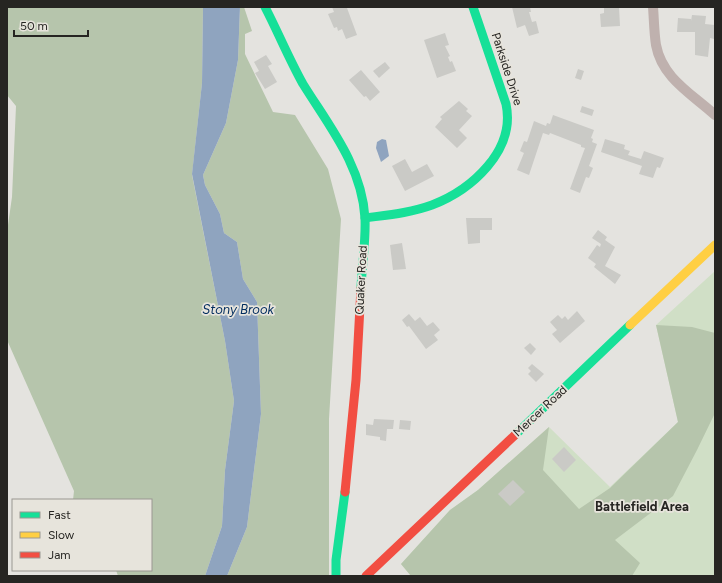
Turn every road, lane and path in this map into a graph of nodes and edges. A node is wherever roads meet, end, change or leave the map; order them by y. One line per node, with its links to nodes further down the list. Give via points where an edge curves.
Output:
1 (265, 7): 5 (street, Quaker Road, via 304,82 349,159 361,194)
2 (473, 7): 5 (street, Parkside Drive, via 508,112 500,147 482,172 469,184 440,202 403,213)
3 (653, 7): 4 (street, via 656,45 666,71)
4 (715, 115)
5 (365, 218): 7 (street, Quaker Road, via 356,380)
6 (715, 246): 8 (street, Mercer Road)
7 (336, 576)
8 (366, 576)

